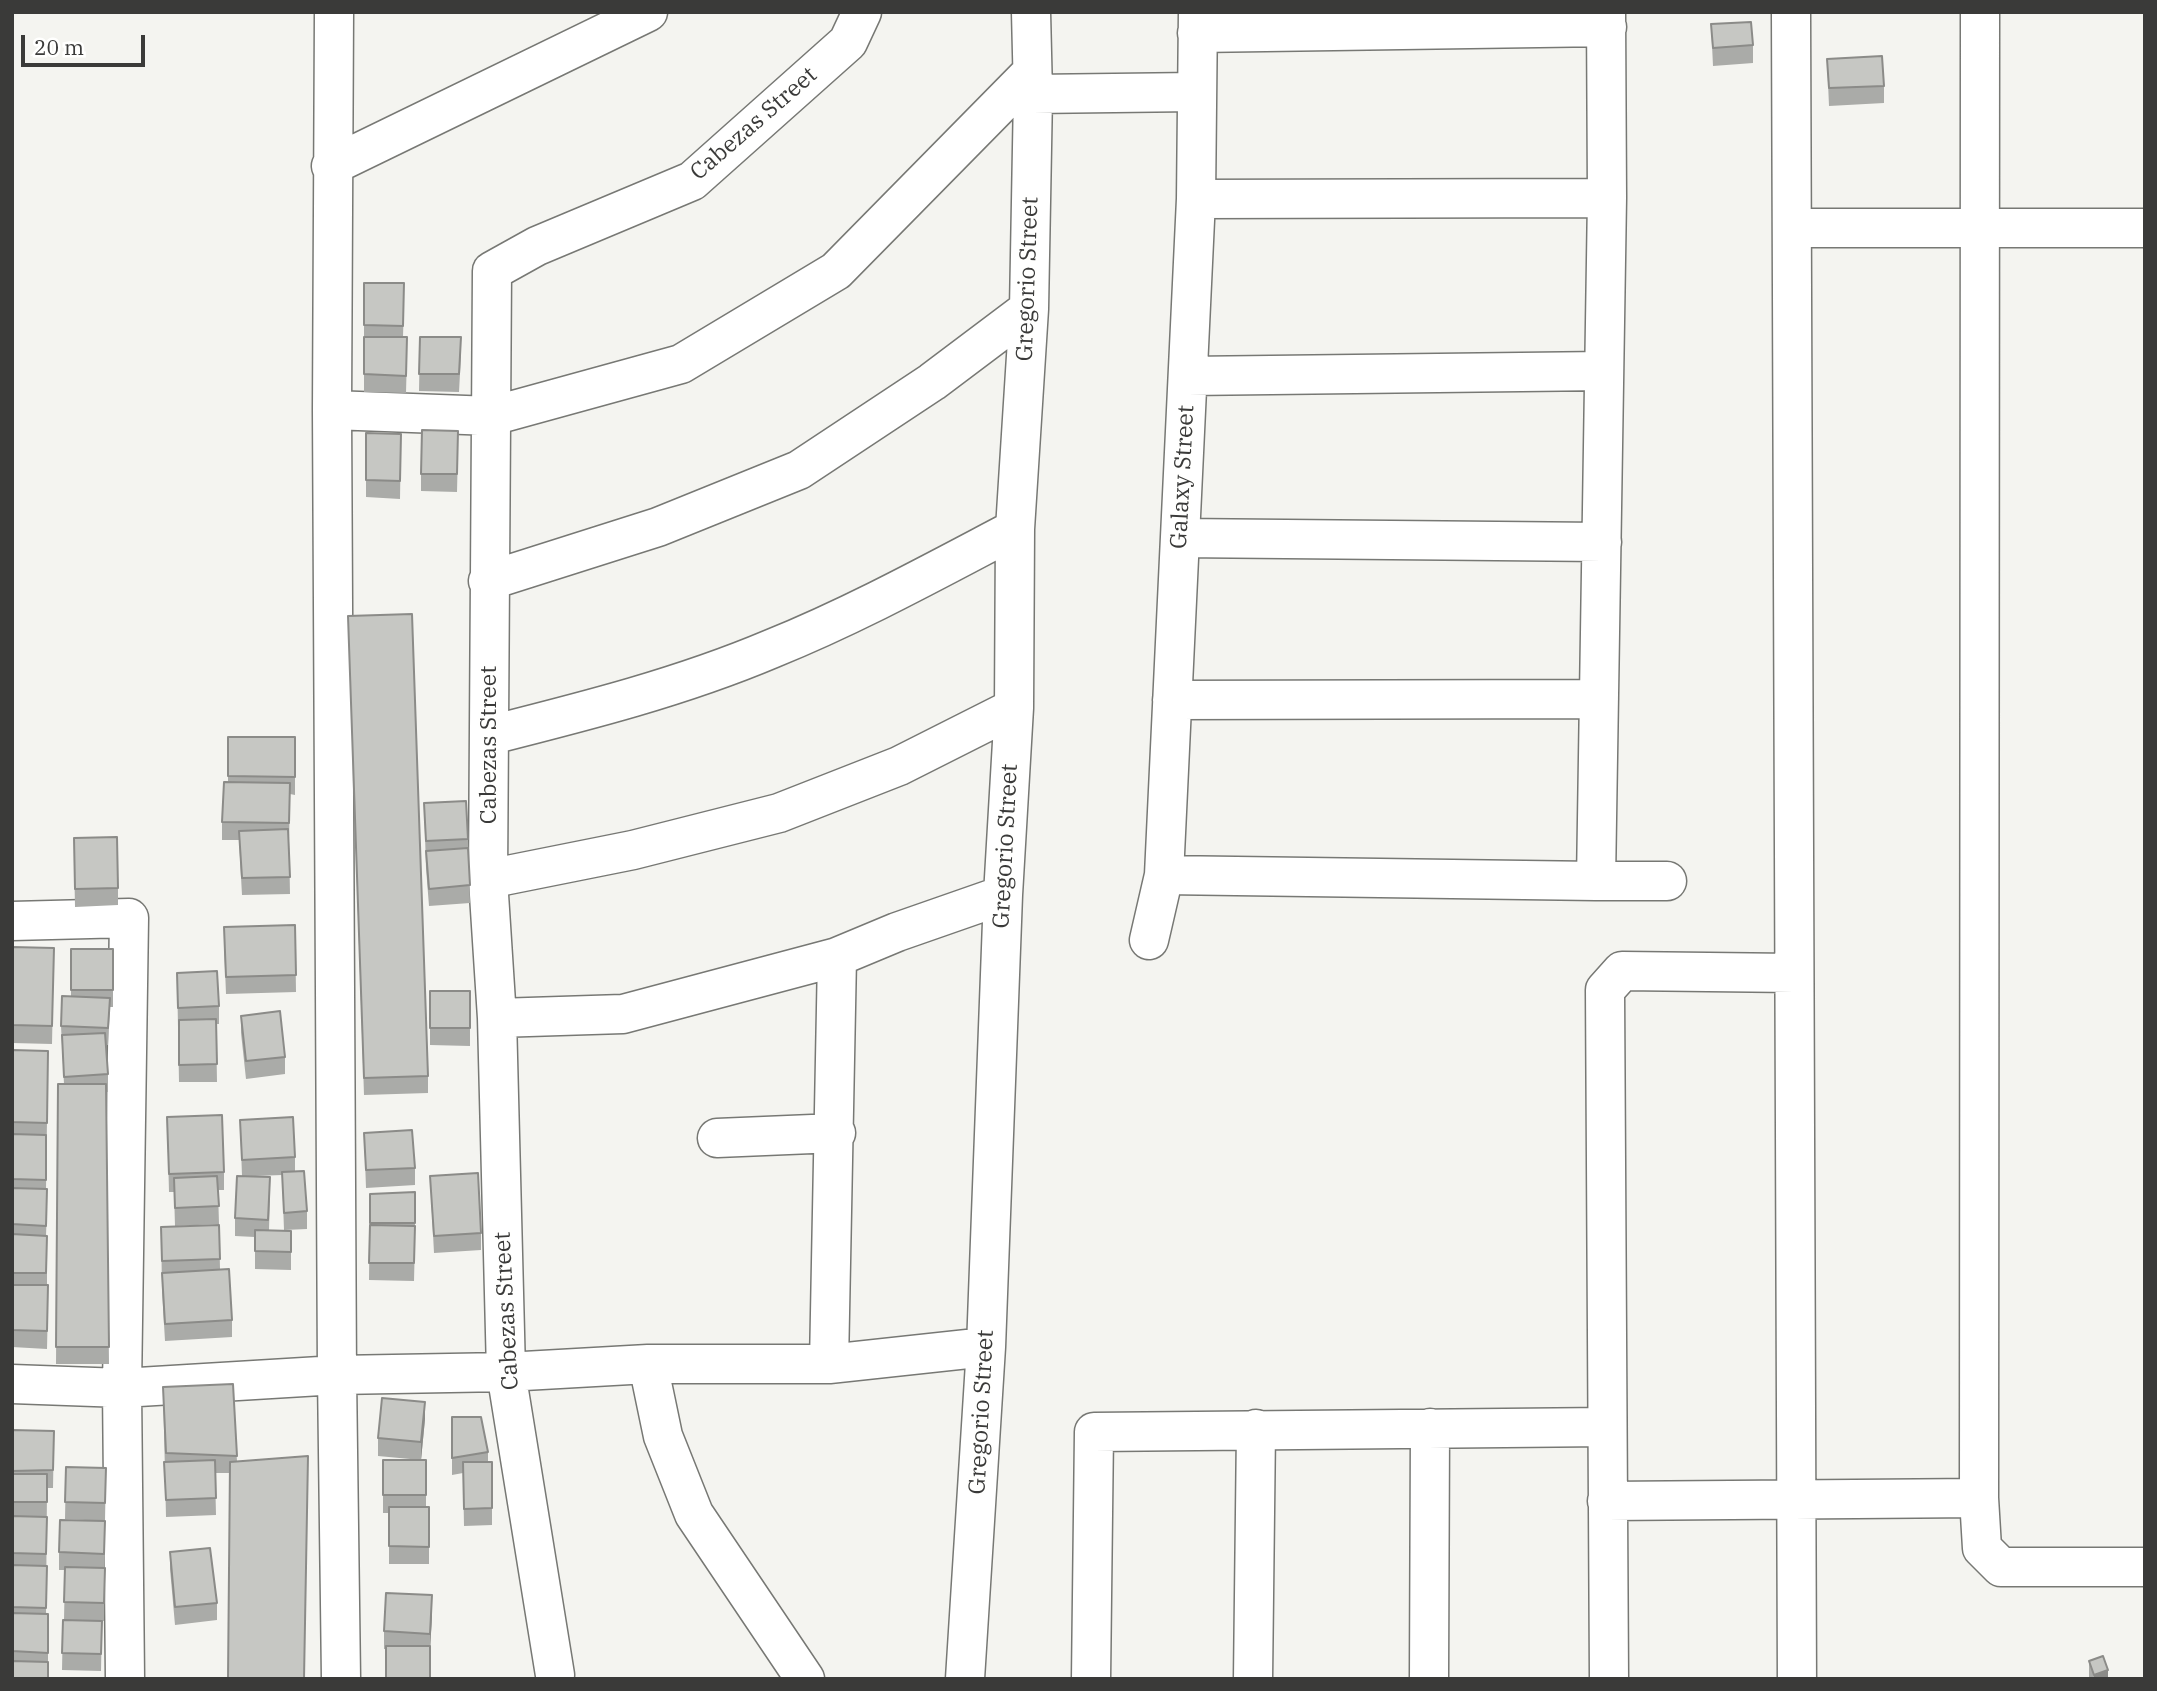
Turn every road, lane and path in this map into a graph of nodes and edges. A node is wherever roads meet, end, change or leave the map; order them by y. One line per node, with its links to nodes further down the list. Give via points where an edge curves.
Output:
1 (334, 12): 11 (street)
2 (648, 12): 11 (street)
3 (862, 12): 21 (street, Cabezas Street, via 848,42 692,181 537,246 492,271)
4 (1031, 12): 9 (street, Gregorio Street)
5 (1791, 12): 15 (street)
6 (1980, 12): 14 (street)
7 (1606, 20): 8 (street); 12 (street)
8 (1197, 22): 10 (street, Galaxy Street)
9 (1032, 83): 10 (street); 17 (street, Gregorio Street); 21 (street, via 836,271 681,364)
10 (1195, 93): 13 (street, Galaxy Street)
11 (331, 166): 20 (street)
12 (1607, 198): 13 (street); 18 (street)
13 (1196, 199): 19 (street, Galaxy Street)
14 (1980, 226): 15 (street); 16 (street); 52 (street)
15 (1792, 228): 38 (street)
16 (2145, 228)
17 (1029, 309): 22 (street, Gregorio Street); 25 (street, via 932,382 799,470 658,527)
18 (1605, 371): 19 (street); 24 (street)
19 (1188, 376): 23 (street, Galaxy Street)
20 (332, 410): 21 (street); 46 (street)
21 (492, 416): 25 (street, Cabezas Street)
22 (1015, 529): 28 (street, Gregorio Street); 29 (street, via 891,595 770,650 633,699)
23 (1180, 538): 24 (street); 27 (street, Galaxy Street)
24 (1602, 542): 26 (street)
25 (488, 581): 29 (street, Cabezas Street)
26 (1599, 699): 27 (street); 32 (street)
27 (1172, 700): 30 (street, Galaxy Street)
28 (1014, 708): 31 (street, via 899,766 779,813 633,850); 34 (street, Gregorio Street)
29 (491, 735): 31 (street, Cabezas Street)
30 (1164, 875): 32 (street); 36 (street, Galaxy Street)
31 (488, 879): 39 (street, Cabezas Street)
32 (1596, 881): 33 (street)
33 (1667, 881)
34 (1003, 895): 37 (street); 42 (street, Gregorio Street)
35 (12, 921): 48 (street, via 129,918)
36 (1149, 940)
37 (837, 957): 39 (street, via 624,1014); 40 (street)
38 (1794, 973): 49 (street, via 1622,971 1605,990); 53 (street)
39 (497, 1018): 45 (street, Cabezas Street)
40 (836, 1133): 41 (street); 44 (street)
41 (717, 1138)
42 (986, 1347): 44 (street); 60 (street, Gregorio Street)
43 (648, 1364): 44 (street); 45 (street); 59 (street, via 663,1436 694,1514)
44 (829, 1364)
45 (506, 1372): 46 (street); 56 (street, Cabezas Street)
46 (337, 1375): 48 (street); 58 (street)
47 (12, 1384): 48 (street)
48 (122, 1388): 57 (street)
49 (1607, 1427): 50 (street); 54 (street)
50 (1430, 1428): 51 (street); 63 (street)
51 (1256, 1429): 61 (street, via 1094,1432); 62 (street)
52 (1979, 1498): 53 (street); 55 (street, via 1982,1548 2001,1567)
53 (1796, 1499): 54 (street); 65 (street)
54 (1607, 1501): 64 (street)
55 (2145, 1567)
56 (555, 1675)
57 (125, 1679)
58 (341, 1679)
59 (805, 1679)
60 (965, 1679)
61 (1091, 1679)
62 (1253, 1679)
63 (1429, 1679)
64 (1609, 1679)
65 (1797, 1679)

